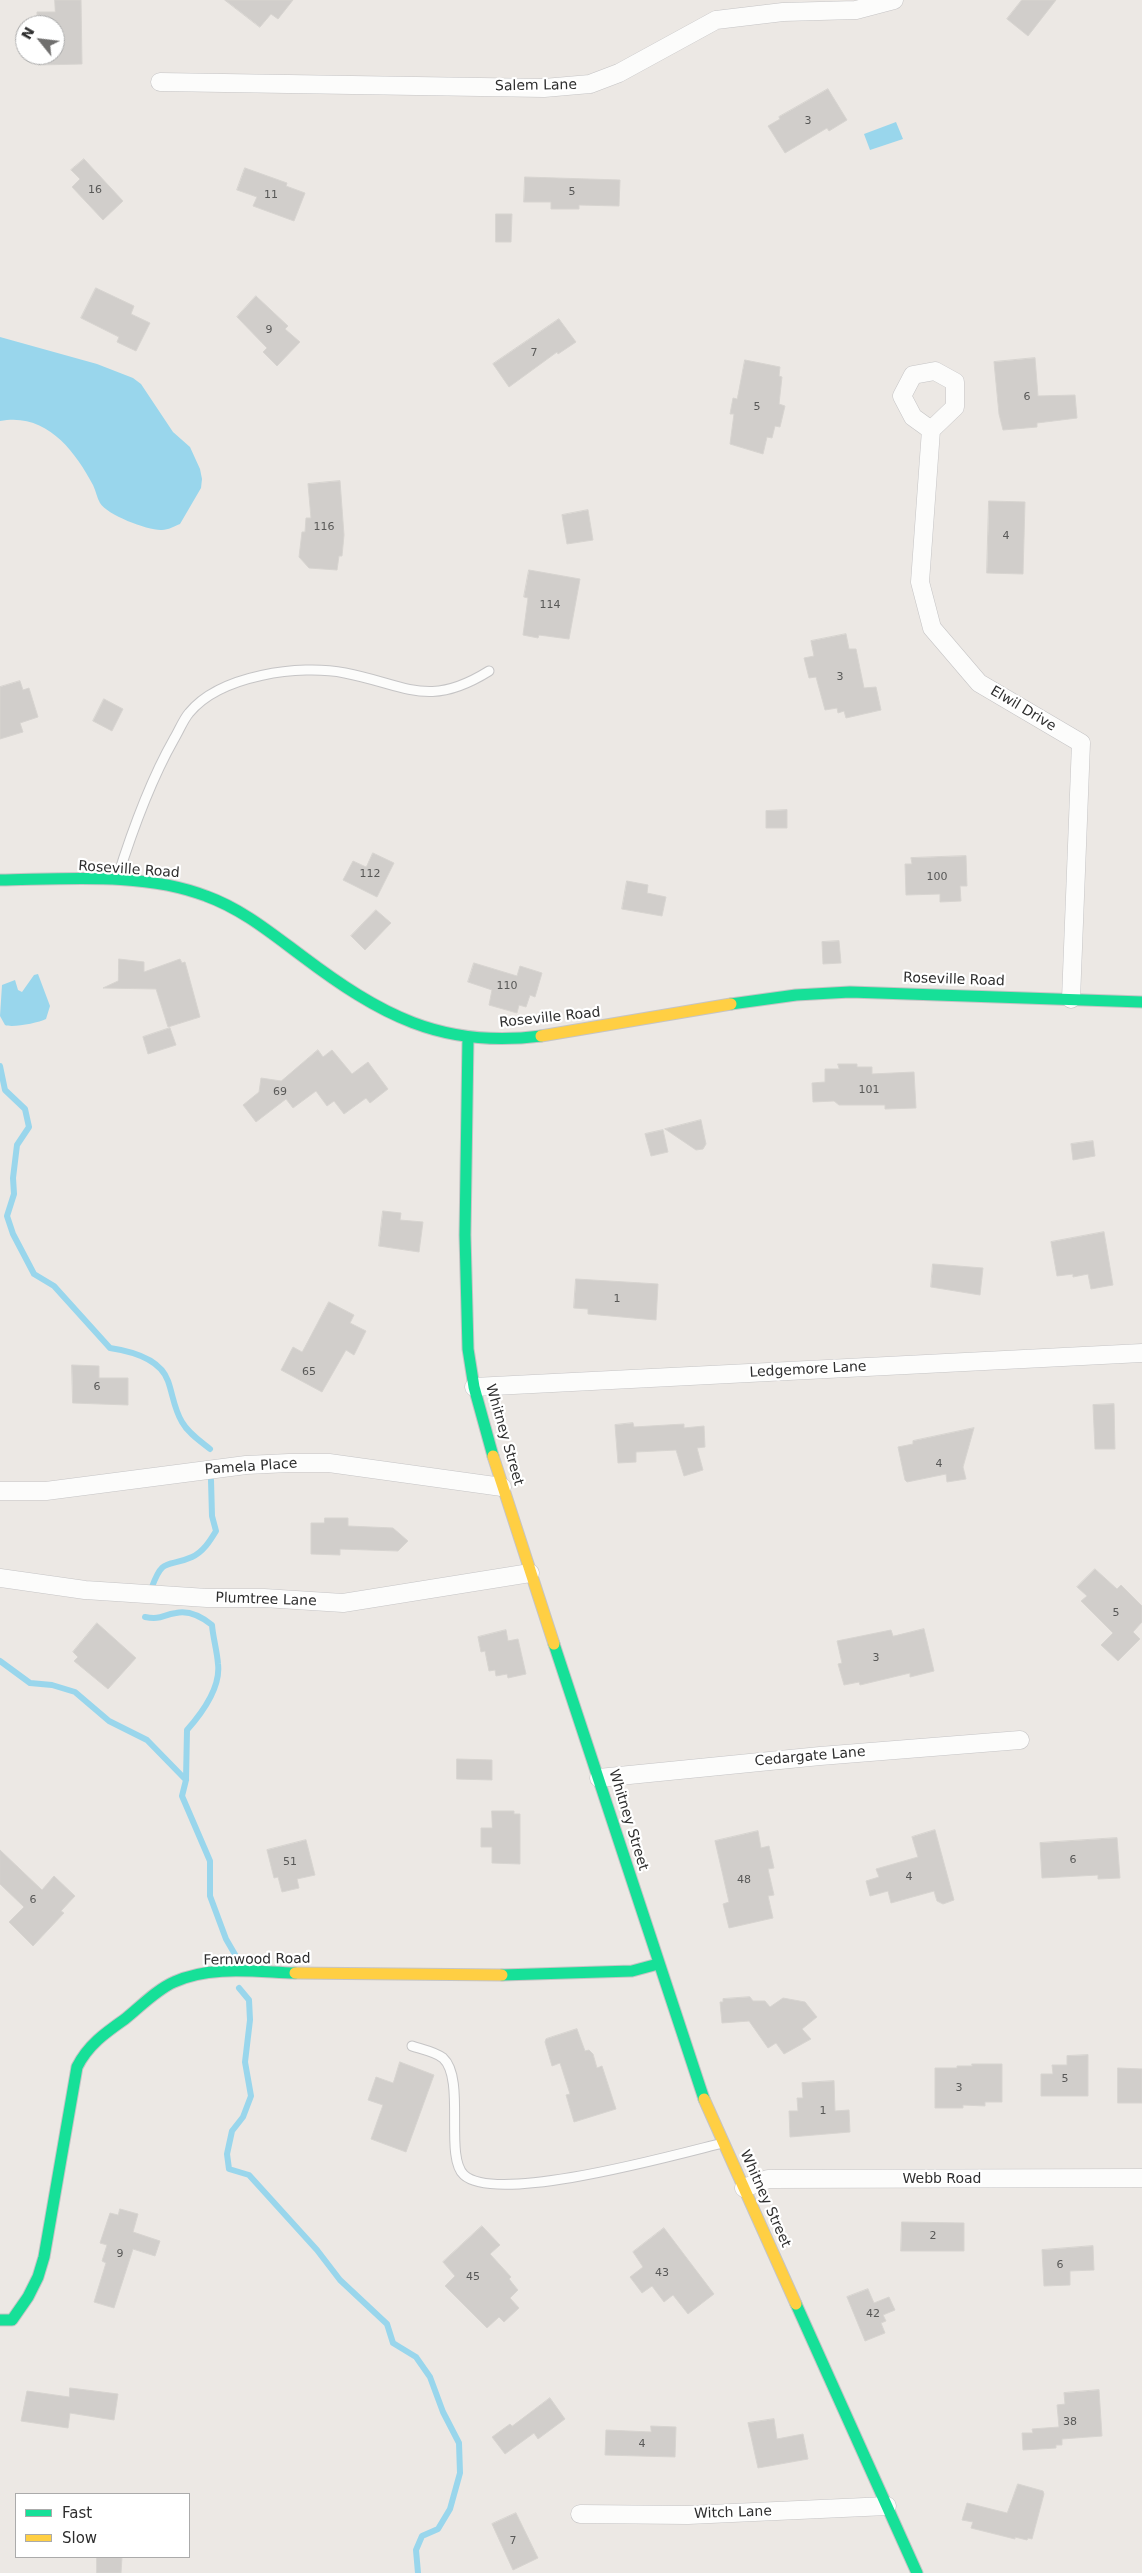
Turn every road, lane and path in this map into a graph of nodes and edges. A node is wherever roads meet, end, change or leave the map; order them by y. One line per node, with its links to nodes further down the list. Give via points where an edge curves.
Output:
1 (894, 0): 2 (street, Salem Lane, via 856,10 783,12 716,20 618,73 590,84 544,88)
2 (160, 82)
3 (931, 430): 7 (street, Elwil Drive, via 920,582 932,628 979,683 1081,743)
4 (489, 671): 6 (lane, via 466,685 435,693 343,673 288,670 224,686 189,712 132,830)
5 (0, 880): 6 (street, Roseville Road)
6 (116, 882): 9 (street, Roseville Road, via 192,890 229,905 356,994 436,1032)
7 (1070, 999): 8 (street, Roseville Road); 9 (street, Roseville Road, via 801,994 552,1035)
8 (1142, 1002)
9 (468, 1038): 11 (street, Whitney Street, via 466,1307)
10 (1142, 1353): 11 (street, Ledgemore Lane)
11 (474, 1387): 12 (street, Whitney Street)
12 (502, 1487): 13 (street, Pamela Place, via 337,1464 289,1463 246,1465 46,1491); 14 (street, Whitney Street)
13 (0, 1490)
14 (530, 1573): 15 (street, Plumtree Lane, via 343,1603 85,1590); 17 (street, Whitney Street)
15 (0, 1578)
16 (1020, 1740): 17 (street, Cedargate Lane)
17 (599, 1778): 18 (street, Whitney Street)
18 (658, 1964): 20 (street, Whitney Street, via 698,2084); 23 (street, Fernwood Road, via 632,1971 501,1974 222,1972 172,1983 113,2025 84,2053 77,2066 58,2184 38,2278 12,2320)
19 (412, 2046): 20 (lane, via 442,2056 448,2063 454,2102 456,2163 464,2175 481,2182 523,2185 623,2167)
20 (723, 2143): 22 (street, Whitney Street)
21 (1142, 2178): 22 (street, Webb Road, via 768,2179)
22 (744, 2188): 24 (street, Whitney Street)
23 (0, 2320)
24 (887, 2506): 25 (street, Witch Lane, via 688,2515); 26 (street, Whitney Street)
25 (580, 2514)
26 (917, 2573)

